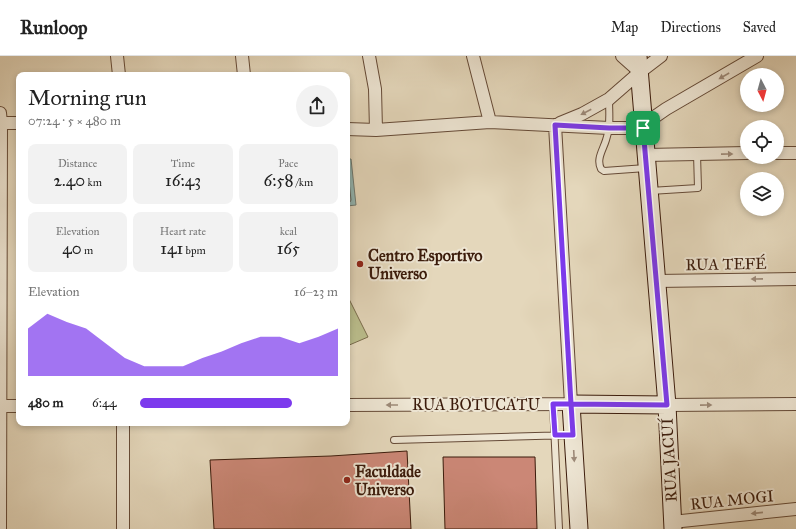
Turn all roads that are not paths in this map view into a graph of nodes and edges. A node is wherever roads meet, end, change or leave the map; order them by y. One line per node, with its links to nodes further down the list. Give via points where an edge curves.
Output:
1 (117, 56): 9 (street)
2 (242, 56): 10 (street)
3 (369, 56): 19 (street, via 375,89)
4 (473, 56): 13 (street)
5 (622, 56): 8 (street)
6 (662, 56): 8 (street)
7 (758, 56): 17 (street, one-way to 17, via 666,110)
8 (639, 64): 11 (street); 17 (main road, RUA JACUÍ)
9 (119, 72)
10 (244, 72)
11 (609, 99): 15 (street, one-way to 15); 16 (lane)
12 (0, 120): 14 (street); 33 (street)
13 (490, 122): 15 (street); 19 (street)
14 (16, 123)
15 (555, 125): 16 (street); 29 (street)
16 (609, 128): 17 (street); 24 (lane, via 599,158 601,169 604,171)
17 (643, 128): 24 (main road, RUA JACUÍ)
18 (350, 129): 19 (street)
19 (376, 130)
20 (784, 153): 21 (street)
21 (796, 153)
22 (697, 154): 23 (street, one-way to 23); 24 (street); 25 (lane, via 698,188)
23 (740, 154)
24 (646, 162): 25 (main road, RUA JACUÍ)
25 (649, 192): 27 (main road, RUA JACUÍ)
26 (796, 279): 27 (street, RUA TEFÉ, one-way to 27)
27 (656, 281): 32 (main road, RUA JACUÍ)
28 (553, 404): 29 (street, RUA BOTUCATU); 31 (street, RUA BOTUCATU, one-way to 31); 36 (lane)
29 (571, 404): 32 (main road, RUA BOTUCATU); 37 (main road)
30 (796, 404): 32 (street, RUA BOTUCATU, one-way to 30)
31 (350, 405)
32 (667, 405): 40 (main road, RUA JACUÍ)
33 (0, 406): 34 (street); 41 (street)
34 (16, 406)
35 (123, 426): 42 (street)
36 (555, 435): 37 (lane); 38 (lane); 43 (lane)
37 (573, 435): 44 (main road, one-way to 44)
38 (394, 440)
39 (796, 509): 40 (street, RUA MOGI, one-way to 40)
40 (672, 526)
41 (0, 529)
42 (123, 529)
43 (559, 529)
44 (579, 529)

